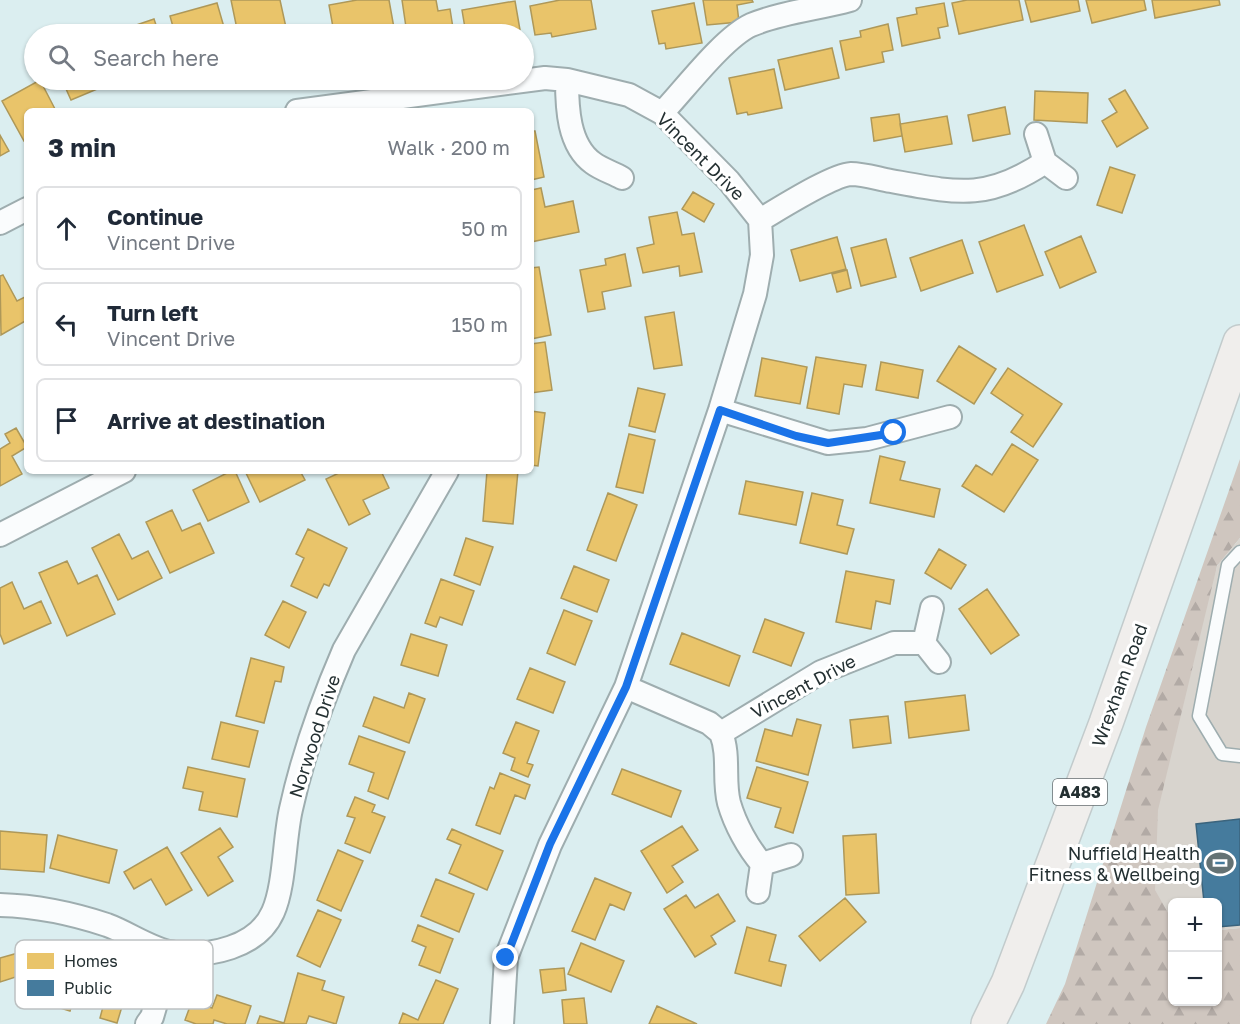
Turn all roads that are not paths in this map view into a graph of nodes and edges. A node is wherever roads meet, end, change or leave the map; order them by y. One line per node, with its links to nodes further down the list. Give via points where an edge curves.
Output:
1 (850, 0): 6 (street, via 749,26 725,45)
2 (534, 79): 3 (street, Vincent Drive)
3 (567, 80): 6 (street, Vincent Drive, via 629,95); 9 (street, via 567,107 578,147 592,163)
4 (454, 90): 5 (street, Vincent Drive)
5 (319, 108)
6 (662, 113): 12 (street, Vincent Drive, via 729,181)
7 (1036, 134): 8 (street)
8 (1045, 162): 10 (street); 12 (street, via 1020,179 974,192 849,174)
9 (622, 178)
10 (1066, 178)
11 (24, 211): 13 (street)
12 (760, 220): 15 (street, via 762,255 755,294)
13 (0, 223)
14 (1240, 342): 36 (highway, Wrexham Road / A483, via 1106,723 1008,983)
15 (720, 410): 16 (street, via 828,443 867,439); 24 (street)
16 (950, 417)
17 (118, 474): 19 (street)
18 (445, 474): 32 (street, Norwood Drive, via 335,671 304,755 273,913 256,934)
19 (0, 535)
20 (1240, 552): 26 (lane, via 1228,565 1199,716 1222,754)
21 (932, 608): 22 (street)
22 (924, 643): 23 (street); 25 (street, Vincent Drive, via 894,643 821,672)
23 (939, 662)
24 (626, 687): 25 (street, via 708,723); 35 (street, via 550,844 506,958)
25 (721, 733): 28 (street, via 726,747 729,802 751,851)
26 (1240, 756)
27 (792, 855): 28 (street)
28 (762, 864): 29 (street)
29 (758, 892)
30 (0, 905): 31 (street, Norwood Drive, via 60,913 107,925)
31 (143, 940)
32 (213, 952)
33 (154, 1009): 34 (street)
34 (147, 1024)
35 (502, 1024)
36 (988, 1024)

